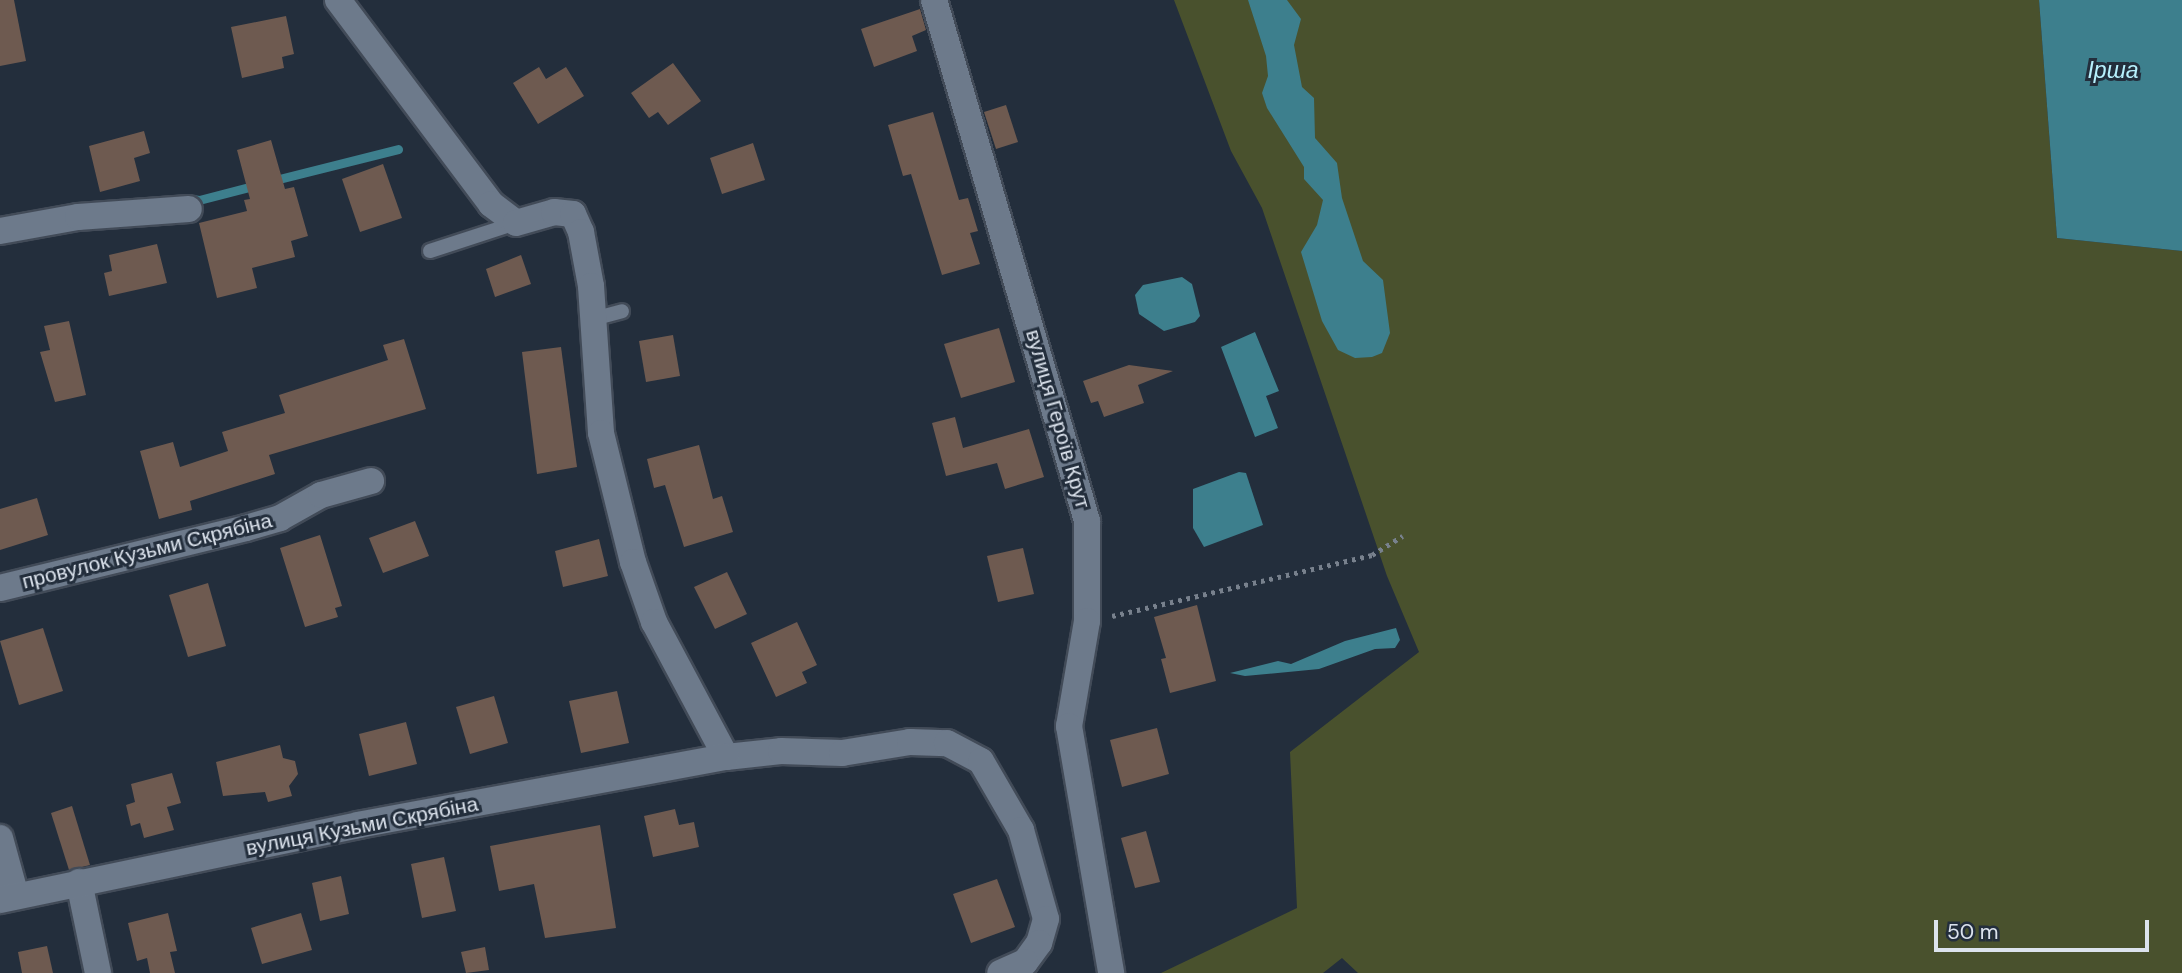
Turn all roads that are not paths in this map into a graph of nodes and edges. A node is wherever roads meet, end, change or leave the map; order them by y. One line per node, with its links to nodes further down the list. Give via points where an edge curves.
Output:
1 (338, 0): 4 (street, via 469,179)
2 (934, 0): 17 (street, вулиця Героїв Крут, via 1080,490 1090,570 1087,621 1069,726)
3 (189, 209): 5 (street, via 78,217)
4 (516, 223): 6 (lane); 8 (street, via 554,212 573,214 581,232)
5 (0, 231)
6 (430, 251)
7 (622, 311): 8 (lane)
8 (593, 319): 11 (street, via 601,433 639,582 654,622)
9 (371, 481): 10 (street, провулок Кузьми Скрябіна, via 321,495 280,518 246,528)
10 (0, 588)
11 (726, 757): 13 (street, вулиця Кузьми Скрябіна); 16 (street, вулиця Кузьми Скрябіна, via 781,751 842,753 910,742 947,743 981,761 1021,830 1046,919 1039,943 1025,962)
12 (0, 838): 14 (street)
13 (79, 882): 14 (street, вулиця Кузьми Скрябіна); 15 (street)
14 (8, 898)
15 (98, 973)
16 (1000, 973)
17 (1111, 973)

